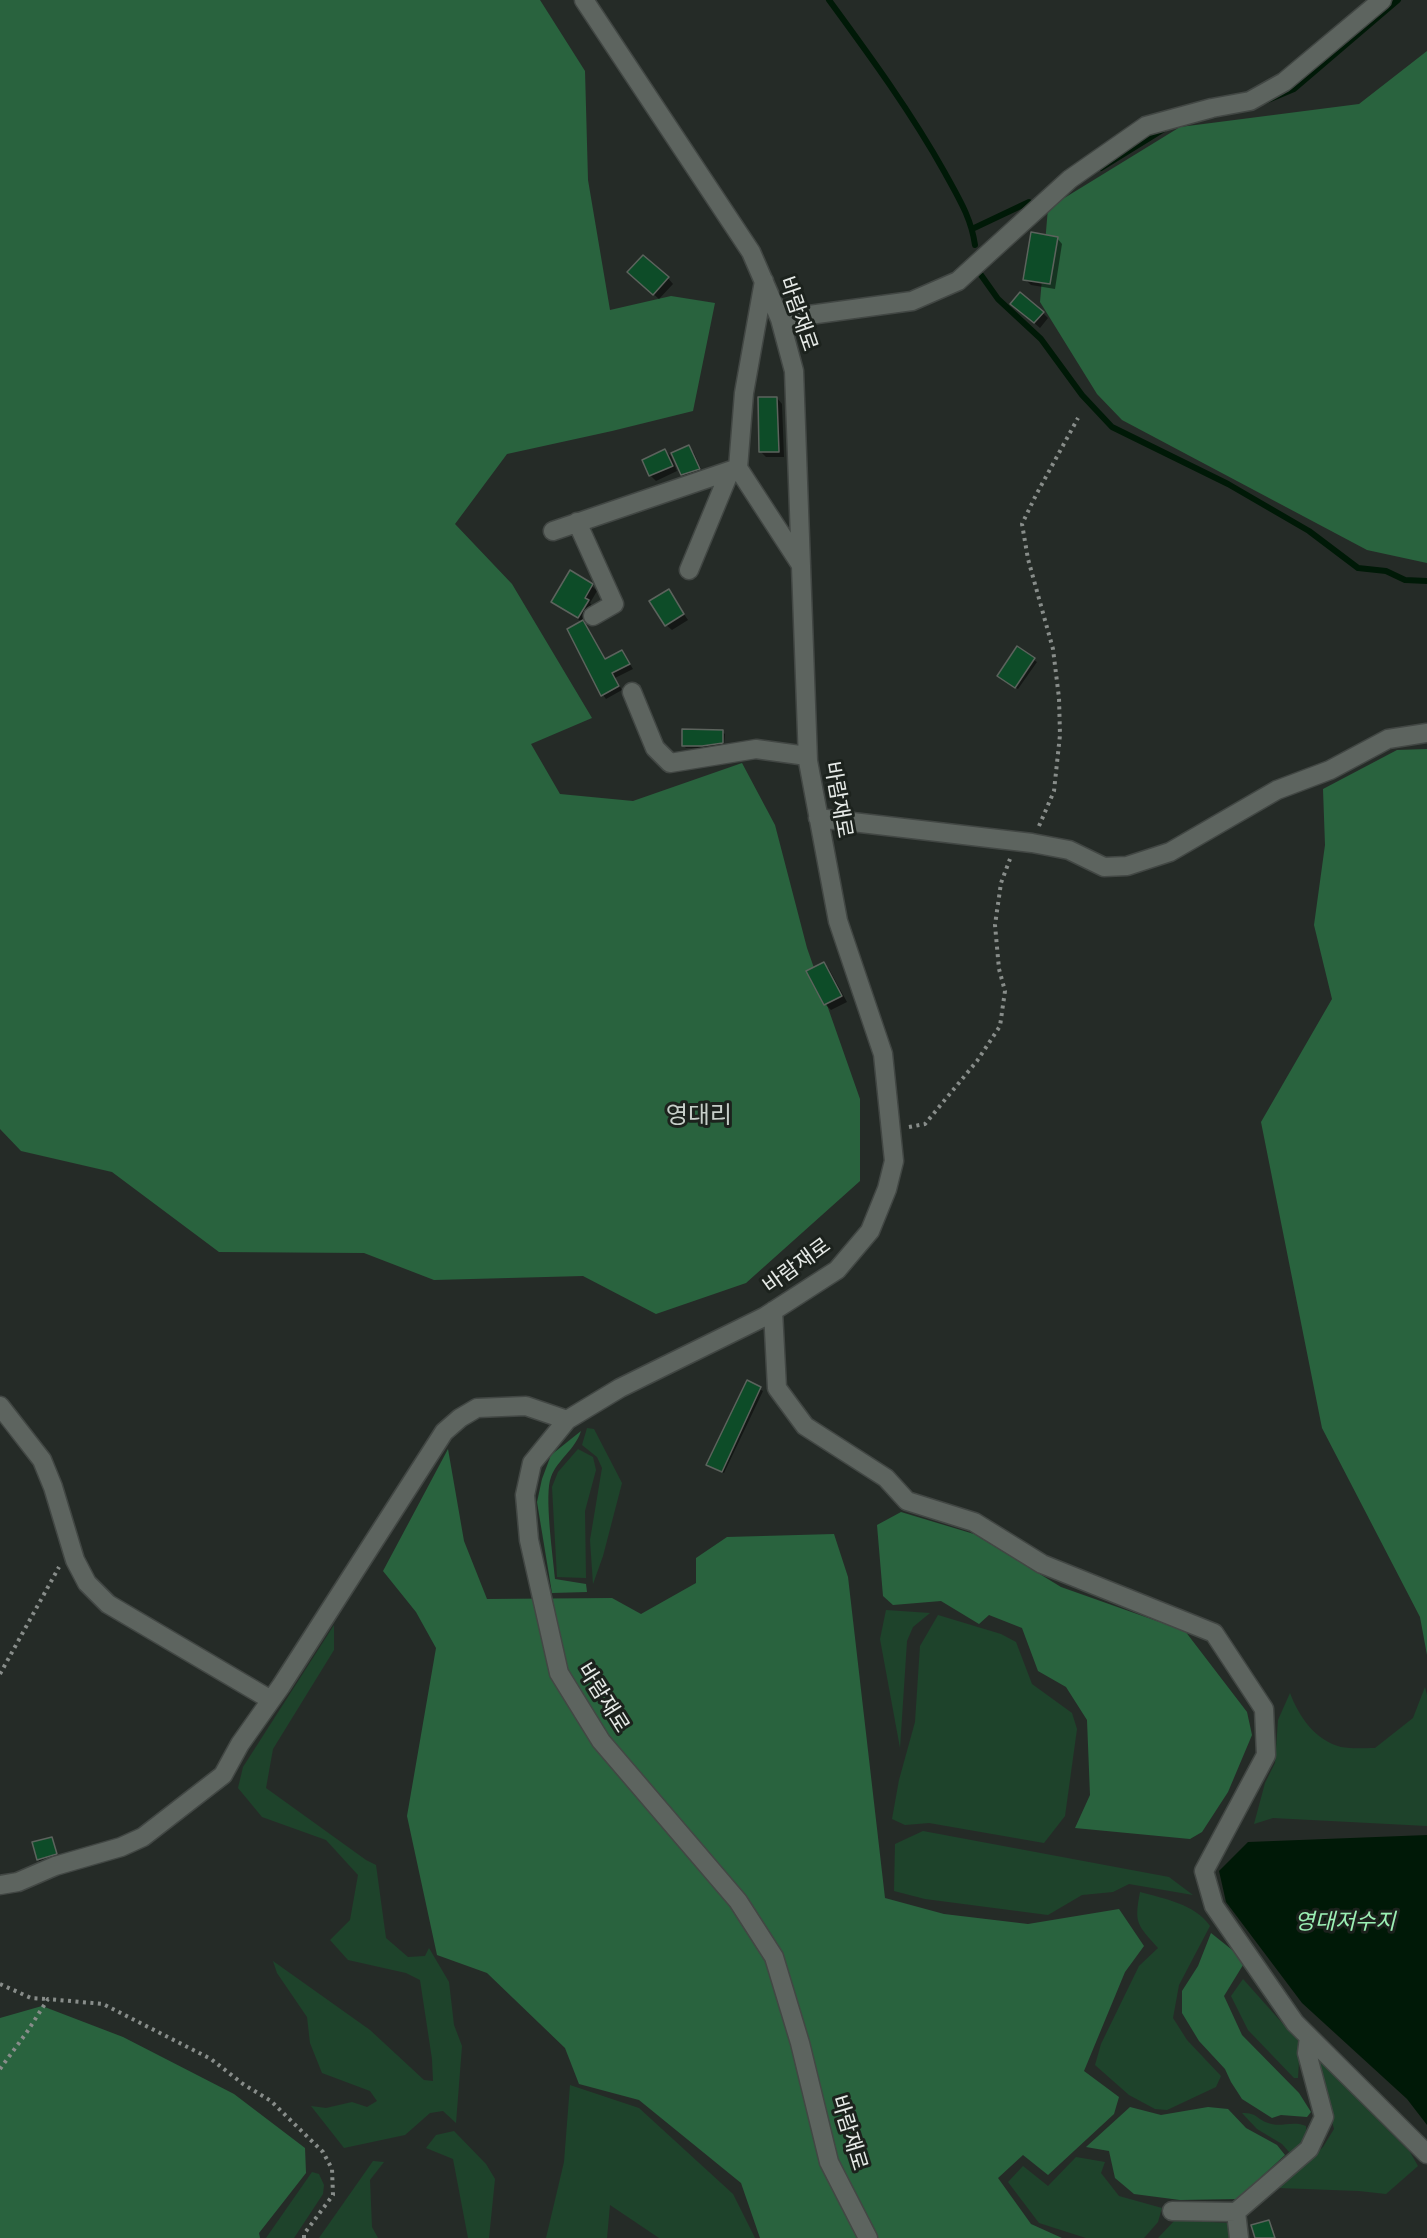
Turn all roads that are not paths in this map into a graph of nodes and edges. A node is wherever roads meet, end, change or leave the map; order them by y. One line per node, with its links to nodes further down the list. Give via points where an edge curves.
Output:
1 (584, 0): 3 (street, 바람재로, via 751,252)
2 (1382, 0): 4 (street, via 1284,82 1250,101 1146,126 1070,179 958,281 912,301)
3 (764, 281): 4 (street, 바람재로); 5 (street)
4 (780, 319): 8 (street, 바람재로, via 794,371)
5 (734, 470): 6 (street); 8 (street); 9 (street)
6 (577, 522): 7 (street); 10 (street, via 614,604)
7 (553, 531)
8 (801, 565): 13 (street, 바람재로)
9 (689, 570)
10 (593, 616)
11 (632, 692): 13 (street, via 655,748 670,763 756,749)
12 (1427, 733): 14 (street, via 1388,739 1330,770 1277,790 1170,852 1127,866 1104,867 1069,850 1024,842)
13 (807, 756): 14 (street, 바람재로)
14 (818, 818): 15 (street, 바람재로, via 838,921 883,1054 894,1161 870,1231 837,1270)
15 (773, 1311): 17 (street, 바람재로, via 620,1388); 20 (street, via 777,1388 805,1426 885,1478 907,1501 974,1522 1042,1564 1214,1633 1264,1709 1266,1755 1203,1871 1214,1906 1295,2023)
16 (0, 1406): 18 (street, via 42,1460 75,1560 87,1583 108,1604)
17 (567, 1420): 18 (street, via 526,1406 477,1408 444,1432); 24 (street, 바람재로, via 532,1463 525,1495 529,1540 559,1673 602,1741 738,1901 774,1957 805,2059 829,2162)
18 (271, 1700): 19 (street, via 223,1775 143,1837)
19 (0, 1885)
20 (1309, 2037): 21 (street); 23 (street, via 1307,2053 1323,2117 1309,2149)
21 (1427, 2154)
22 (1172, 2211): 23 (street)
23 (1236, 2212): 25 (street)
24 (868, 2238)
25 (1239, 2238)

